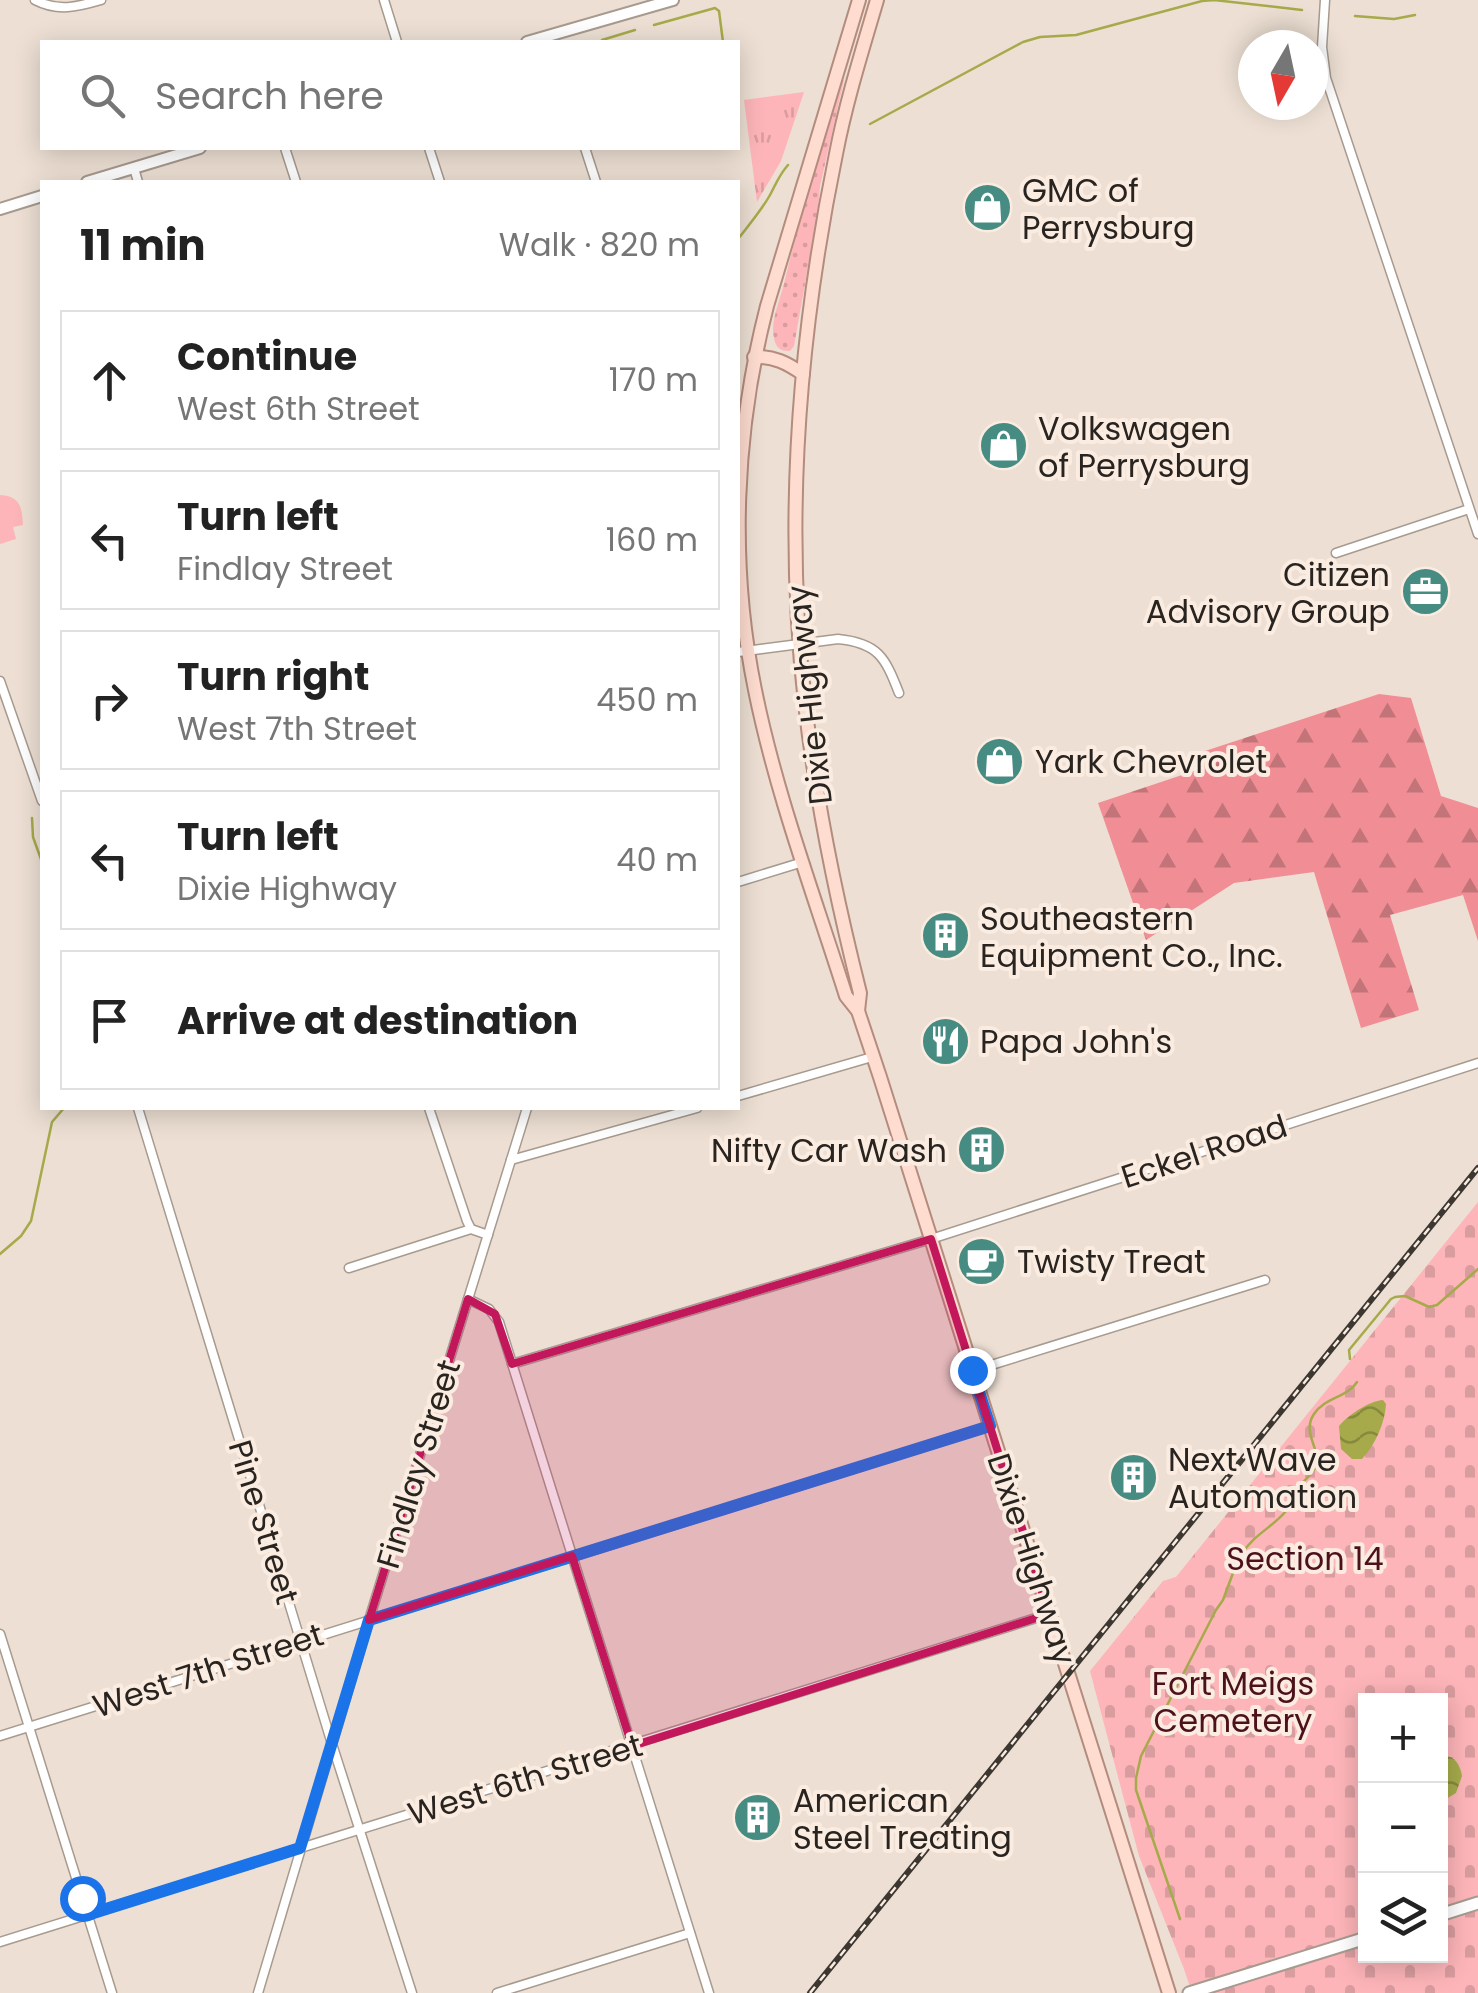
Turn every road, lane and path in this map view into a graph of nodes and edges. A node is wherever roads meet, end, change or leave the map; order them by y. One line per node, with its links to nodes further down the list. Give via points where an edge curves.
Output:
1 (35, 0): 2 (street, via 63,9)
2 (102, 0)
3 (384, 0): 9 (street)
4 (673, 0): 8 (street)
5 (859, 0): 22 (main road, Dixie Highway)
6 (873, 0): 23 (main road, Dixie Highway, via 842,125)
7 (1325, 0): 26 (street, via 1326,78)
8 (551, 39)
9 (396, 40)
10 (193, 150): 14 (street)
11 (286, 150): 17 (street)
12 (430, 150): 18 (street)
13 (586, 150): 19 (street)
14 (134, 168): 15 (street); 16 (street)
15 (94, 180)
16 (137, 180)
17 (295, 180)
18 (439, 180)
19 (595, 180)
20 (40, 197): 21 (street)
21 (0, 210)
22 (754, 357): 23 (main road, via 776,358); 24 (main road); 25 (main road, Dixie Highway)
23 (803, 374): 30 (main road, Dixie Highway)
24 (740, 402)
25 (740, 484)
26 (1469, 508): 28 (street); 29 (street)
27 (740, 533): 31 (main road, Dixie Highway)
28 (1478, 534)
29 (1336, 554)
30 (799, 643): 31 (street); 33 (street, via 838,638 868,646 888,664); 37 (main road, Dixie Highway, via 812,766 860,993)
31 (743, 651): 35 (main road, Dixie Highway)
32 (0, 681): 34 (street)
33 (898, 693)
34 (40, 795)
35 (804, 862): 36 (street); 37 (main road, Dixie Highway, via 846,996)
36 (740, 881)
37 (858, 1011): 38 (main road, Dixie Highway)
38 (872, 1057): 40 (street); 48 (main road, Dixie Highway)
39 (1478, 1063): 48 (street, Eckel Road)
40 (740, 1095)
41 (139, 1110): 59 (street, Pine Street)
42 (431, 1110): 46 (street)
43 (526, 1110): 45 (street, Findlay Street)
44 (691, 1110): 45 (street)
45 (511, 1160): 47 (street, Findlay Street)
46 (471, 1229): 47 (street); 49 (street)
47 (488, 1235): 51 (street, Findlay Street)
48 (930, 1239): 52 (street, Eckel Road); 53 (main road, Dixie Highway)
49 (349, 1268)
50 (1265, 1280): 53 (street)
51 (468, 1299): 52 (street, via 495,1314); 57 (street, Findlay Street)
52 (512, 1364): 55 (street)
53 (972, 1370): 54 (main road, Dixie Highway)
54 (990, 1426): 55 (street, West 7th Street); 56 (main road, Dixie Highway)
55 (572, 1556): 57 (street, West 7th Street); 63 (street)
56 (1049, 1614): 63 (street, West 6th Street); 77 (main road, Dixie Highway)
57 (369, 1620): 59 (street, West 7th Street); 62 (street, Findlay Street)
58 (0, 1634): 60 (street)
59 (300, 1641): 60 (street, West 7th Street); 62 (street, Pine Street)
60 (29, 1727): 61 (street, West 7th Street); 68 (street)
61 (0, 1736)
62 (332, 1744): 64 (street, Pine Street); 65 (street, Findlay Street)
63 (632, 1746): 64 (street, West 6th Street); 69 (street)
64 (360, 1830): 65 (street, West 6th Street); 74 (street, Pine Street)
65 (300, 1848): 68 (street, West 6th Street); 73 (street, Findlay Street)
66 (1478, 1903): 67 (main road)
67 (1448, 1912)
68 (87, 1915): 71 (street, West 6th Street); 72 (street)
69 (690, 1932): 75 (street); 76 (street)
70 (1358, 1940): 78 (main road)
71 (0, 1942)
72 (112, 1993)
73 (258, 1993)
74 (412, 1993)
75 (497, 1993)
76 (710, 1993)
77 (1169, 1993)
78 (1189, 1993)

